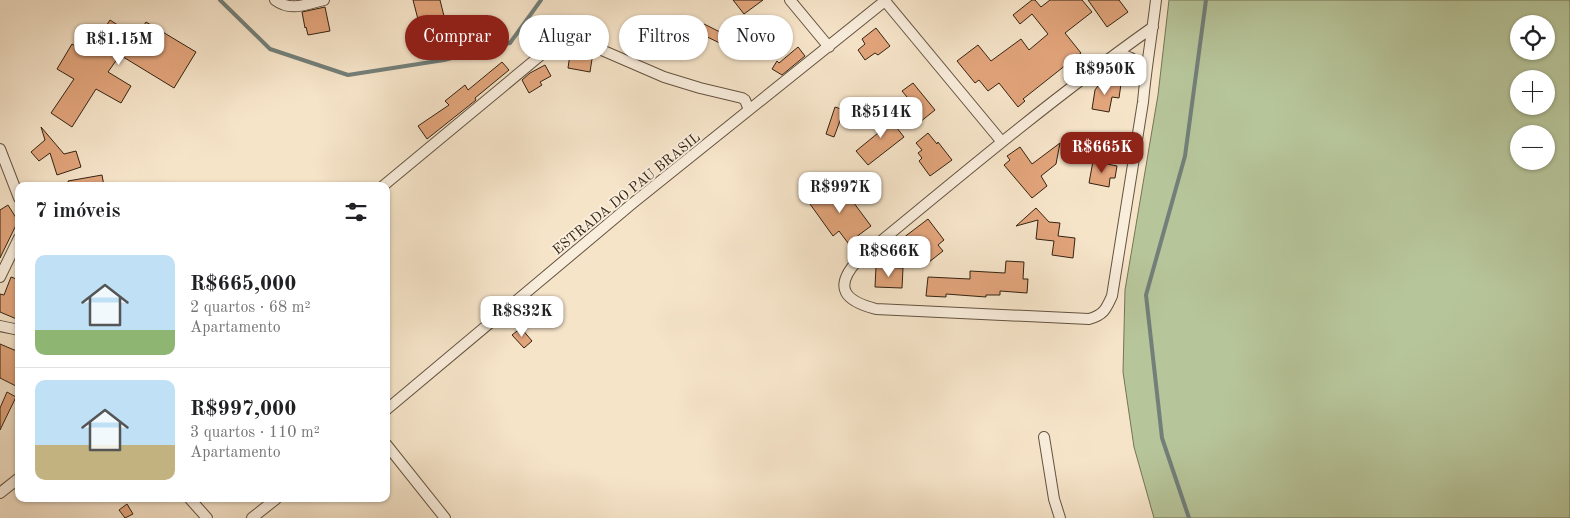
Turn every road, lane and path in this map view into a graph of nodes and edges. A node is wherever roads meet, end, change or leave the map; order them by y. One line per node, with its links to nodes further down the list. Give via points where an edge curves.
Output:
1 (275, 0): 2 (street, via 290,7)
2 (324, 0)
3 (790, 0): 7 (street)
4 (885, 0): 7 (street, ESTRADA DO PAU BRASIL); 11 (street)
5 (1156, 0): 6 (street)
6 (1153, 27): 8 (street); 9 (street)
7 (829, 47): 10 (street, ESTRADA DO PAU BRASIL)
8 (1111, 57): 9 (street, via 1122,54 1132,58); 11 (street)
9 (1145, 77): 11 (street, via 1112,296 1103,313 1089,319 876,309 851,299 844,281 857,261)
10 (750, 110): 13 (street, via 742,98 664,77 590,45 566,42 547,50); 19 (street, ESTRADA DO PAU BRASIL, via 633,203)
11 (1002, 142)
12 (0, 149): 14 (street)
13 (388, 182)
14 (15, 188)
15 (15, 246): 16 (street)
16 (0, 277)
17 (0, 326): 18 (street)
18 (15, 329)
19 (390, 407)
20 (1044, 437): 29 (street)
21 (390, 449): 28 (street)
22 (15, 481): 23 (street)
23 (0, 493)
24 (193, 502): 26 (street)
25 (272, 502): 27 (street)
26 (207, 518)
27 (252, 518)
28 (445, 518)
29 (1060, 518)

